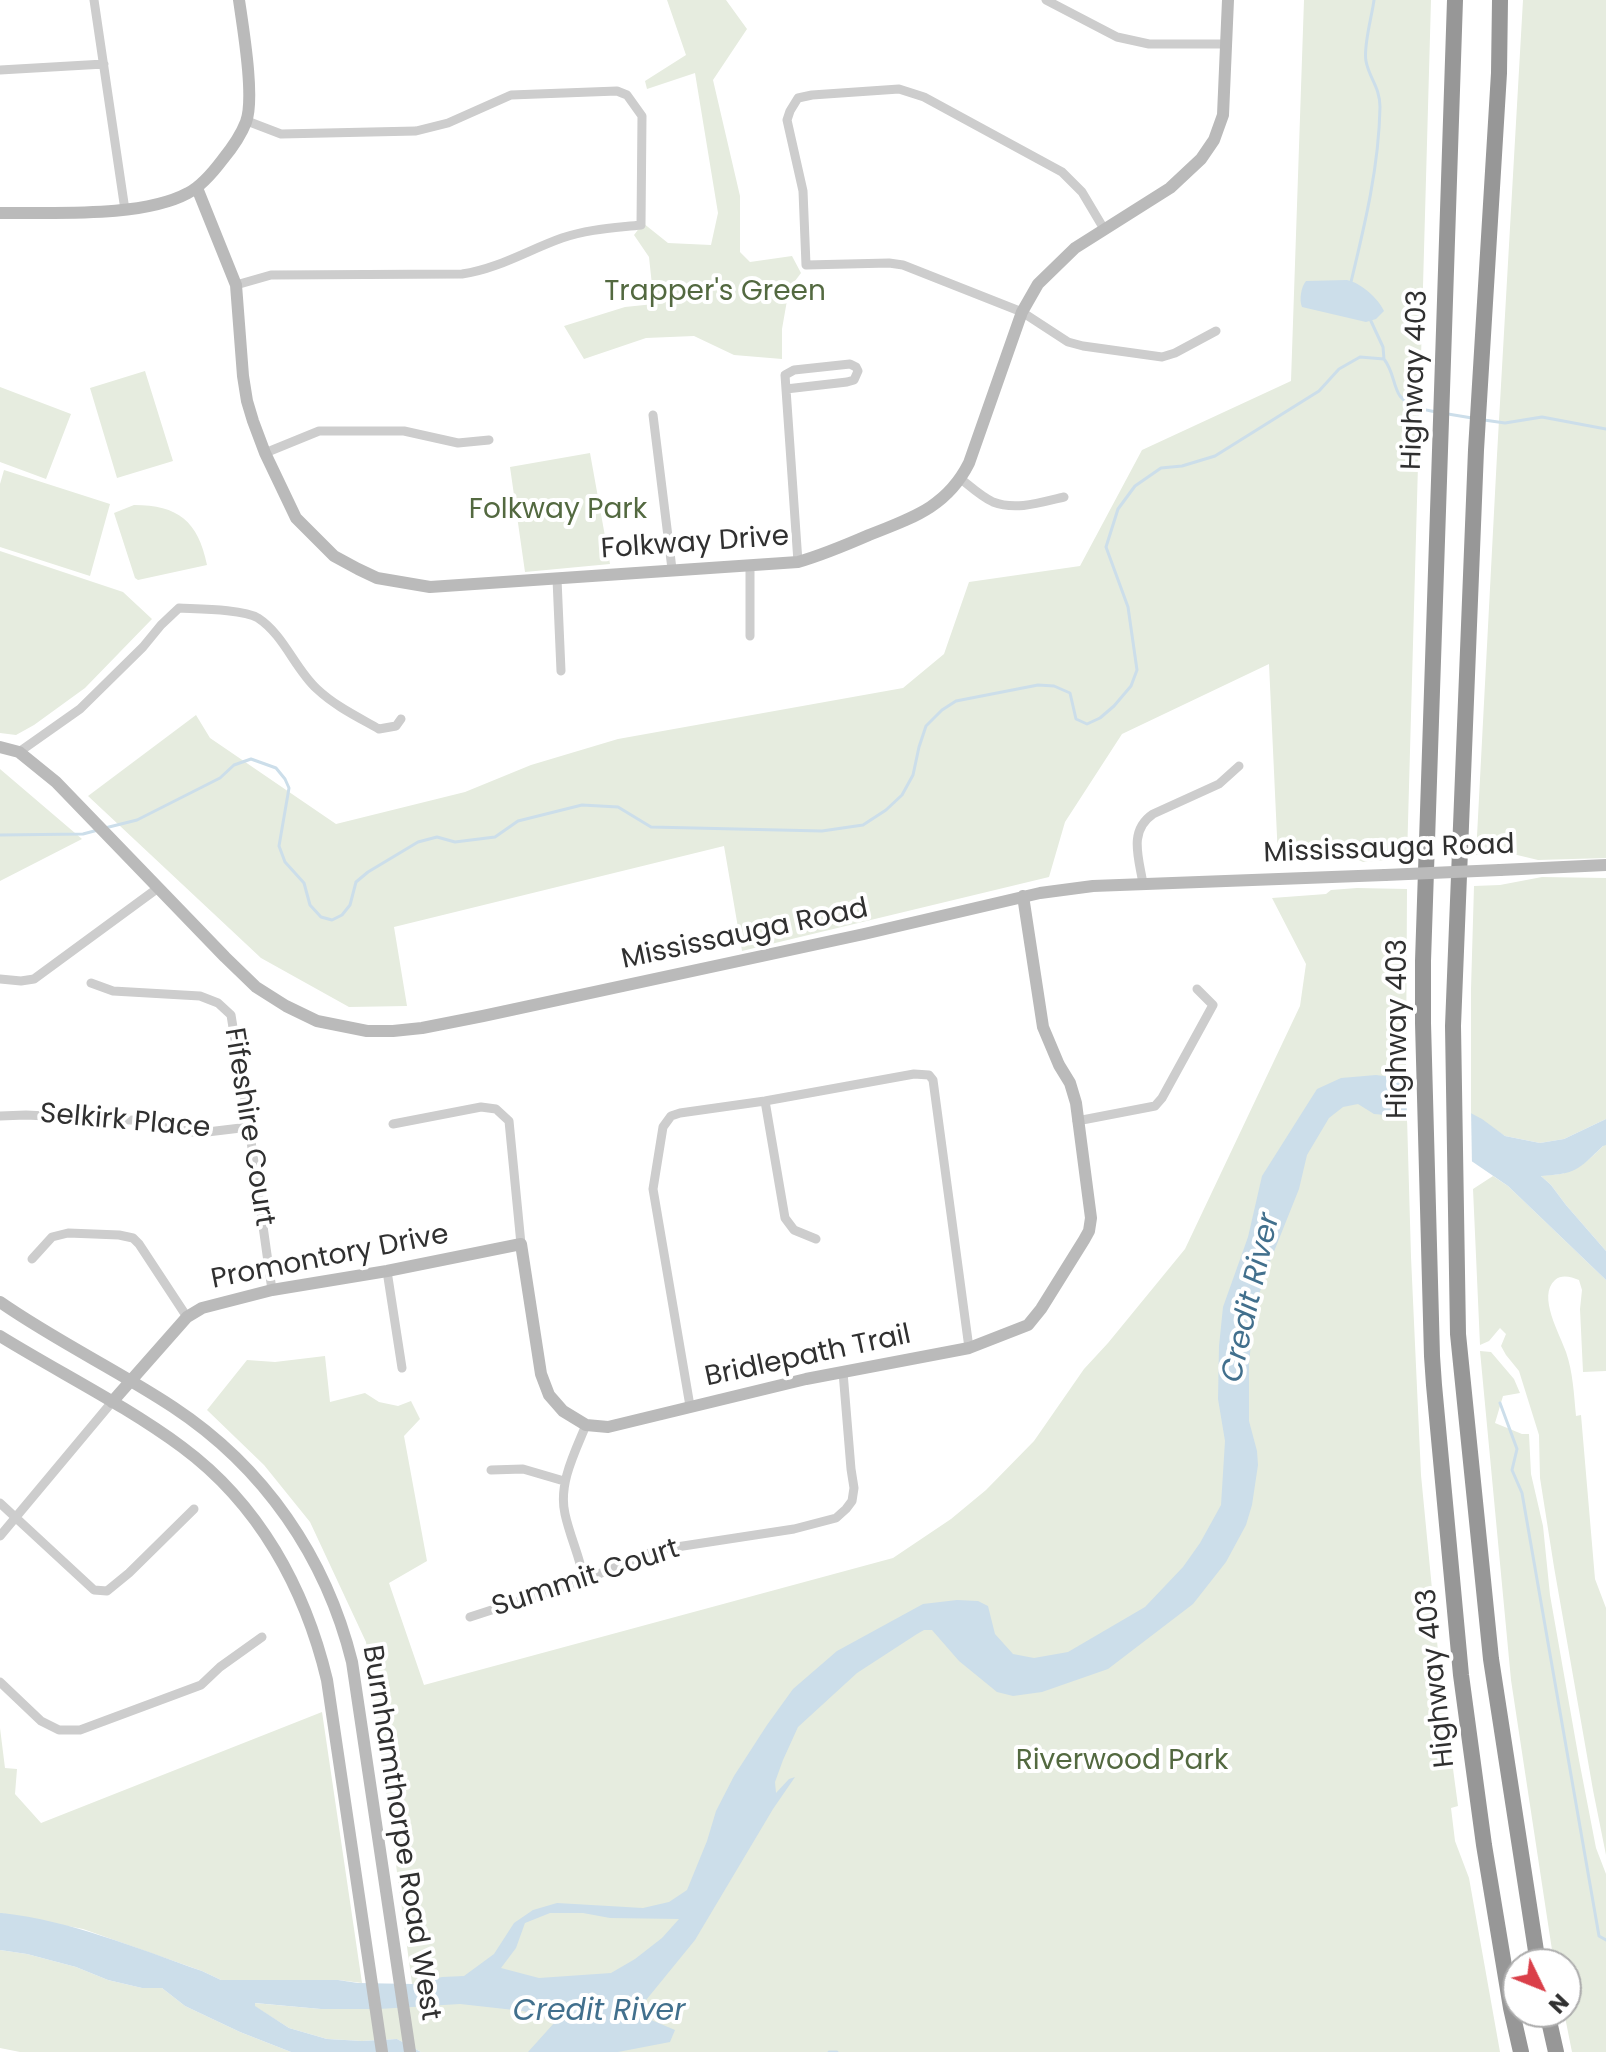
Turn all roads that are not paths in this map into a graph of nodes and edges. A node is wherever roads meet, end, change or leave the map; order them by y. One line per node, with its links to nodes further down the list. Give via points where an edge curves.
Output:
1 (94, 0): 9 (street)
2 (239, 0): 12 (street, via 248,73)
3 (1046, 0): 8 (street, via 1117,37 1149,44)
4 (1228, 0): 8 (street, Folkway Drive)
5 (1455, 0): 77 (highway, Highway 403, via 1423,961 1432,1356 1461,1675 1484,1845)
6 (1500, 0): 11 (highway, Highway 403)
7 (1507, 0): 11 (highway)
8 (1226, 44): 16 (street, Folkway Drive, via 1223,115 1214,140 1170,188)
9 (104, 64): 10 (street); 14 (street)
10 (0, 70)
11 (1499, 73): 73 (highway, Highway 403, via 1476,450 1453,1026 1458,1334 1491,1659)
12 (247, 121): 13 (street, via 232,148); 17 (street, via 281,134 416,131 511,95 617,91 627,95 642,116 641,225 558,239 483,271 271,275)
13 (197, 188): 14 (street); 17 (street, Folkway Drive)
14 (125, 210): 15 (street)
15 (0, 213)
16 (1104, 229): 18 (street, Folkway Drive, via 1038,284); 18 (street, via 1082,192 1062,172 924,97 899,89 798,98 787,120 803,191 806,265 903,265)
17 (236, 285): 23 (street, Folkway Drive, via 247,401)
18 (1022, 312): 19 (street, via 1068,342 1149,356 1175,353); 24 (street, Folkway Drive)
19 (1216, 331)
20 (786, 389): 20 (street, via 847,382 858,371 850,364 794,370 785,375); 26 (street)
21 (653, 415): 28 (street)
22 (489, 440): 23 (street, via 458,443 404,431 319,431)
23 (265, 453): 29 (street, Folkway Drive, via 296,518 334,556 377,578 430,587)
24 (961, 479): 25 (street, via 992,502 1006,505); 26 (street, Folkway Drive, via 941,500 911,518)
25 (1064, 497)
26 (798, 562): 27 (street, Folkway Drive)
27 (750, 565): 28 (street, Folkway Drive); 30 (street)
28 (672, 569): 29 (street, Folkway Drive)
29 (557, 579): 31 (street)
30 (750, 636)
31 (561, 671)
32 (401, 719): 34 (street, via 396,726 379,729 338,706 317,690 257,618 179,608 80,709)
33 (0, 747): 34 (street, Mississauga Road)
34 (19, 752): 38 (street, Mississauga Road, via 56,782)
35 (1239, 766): 37 (street, via 1219,784 1143,820 1137,842)
36 (1606, 865): 37 (street, Mississauga Road, bridge)
37 (1143, 884): 39 (street, Mississauga Road)
38 (158, 888): 39 (street, Mississauga Road, via 267,995 317,1021 367,1031 483,1016); 40 (street, via 34,979)
39 (1023, 896): 45 (street, Bridlepath Trail, via 1043,1027 1070,1083)
40 (0, 979)
41 (91, 983): 47 (street, Fifeshire Court, via 113,991 200,996 218,1003 231,1015)
42 (1197, 989): 45 (street, via 1213,1005 1155,1106)
43 (765, 1101): 48 (street, via 785,1218 794,1230); 56 (street, via 929,1075); 61 (street, via 680,1113 663,1127 653,1189)
44 (0, 1116): 47 (street, Selkirk Place, via 151,1121 199,1133)
45 (1077, 1121): 56 (street, Bridlepath Trail, via 1089,1231 1028,1325)
46 (393, 1124): 49 (street, via 481,1107 496,1109 509,1121)
47 (249, 1127): 52 (street, Fifeshire Court)
48 (816, 1239)
49 (521, 1244): 51 (street, Promontory Drive); 62 (street, via 541,1374 563,1411)
50 (32, 1259): 54 (street, via 52,1237 68,1233 133,1238)
51 (387, 1271): 52 (street, Promontory Drive); 57 (street)
52 (272, 1290): 54 (street, Promontory Drive, via 202,1308)
53 (0, 1302): 59 (street, Burnhamthorpe Road West)
54 (187, 1317): 59 (street, Promontory Drive)
55 (0, 1336): 60 (street, Burnhamthorpe Road West)
56 (969, 1348): 58 (street, Bridlepath Trail)
57 (402, 1368)
58 (843, 1372): 61 (street, Bridlepath Trail); 69 (street, Summit Court, via 854,1488 852,1501 836,1518 657,1550)
59 (131, 1381): 60 (street, Promontory Drive); 76 (street, Burnhamthorpe Road West, via 183,1413 266,1489 320,1572 336,1610 352,1662)
60 (112, 1402): 67 (street); 75 (street, Burnhamthorpe Road West, via 209,1469 269,1538 293,1579 327,1680)
61 (690, 1406): 62 (street, Bridlepath Trail, via 621,1425)
62 (586, 1425): 64 (street)
63 (491, 1470): 64 (street, via 523,1469)
64 (564, 1481): 69 (street, via 564,1512)
65 (0, 1503): 67 (street)
66 (194, 1509): 67 (street, via 107,1591 94,1590)
67 (15, 1518): 68 (street)
68 (0, 1536)
69 (584, 1580): 70 (street, Summit Court)
70 (470, 1617)
71 (262, 1637): 72 (street, via 201,1685 80,1730 59,1730 41,1721)
72 (0, 1682)
73 (1535, 1948)
74 (1551, 2028): 78 (highway)
75 (382, 2052)
76 (410, 2052)
77 (1521, 2052)
78 (1556, 2052)

